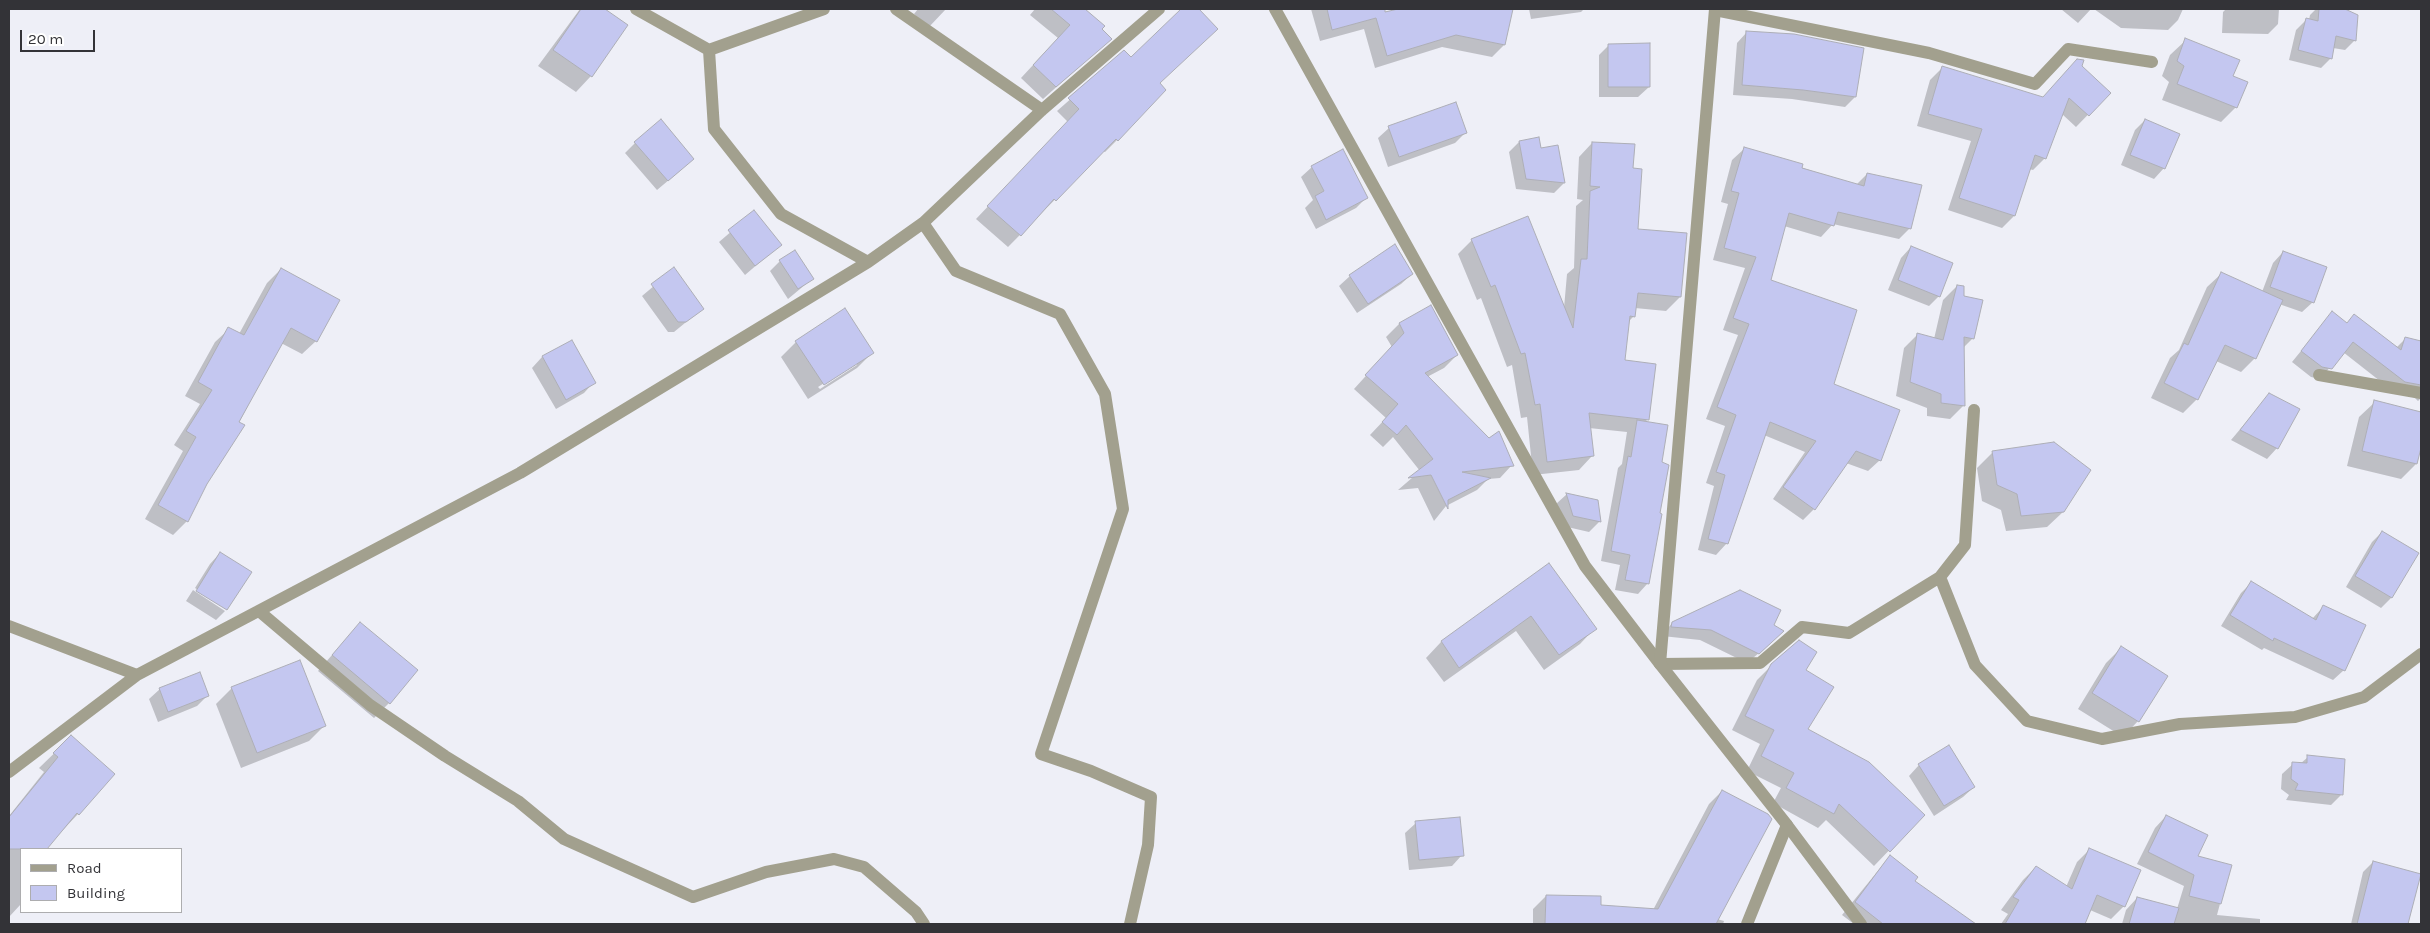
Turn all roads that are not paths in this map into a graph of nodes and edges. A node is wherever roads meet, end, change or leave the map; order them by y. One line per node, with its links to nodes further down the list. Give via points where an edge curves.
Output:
1 (636, 9): 7 (street)
2 (824, 9): 7 (street)
3 (896, 9): 9 (street)
4 (1159, 9): 9 (street)
5 (1275, 9): 19 (street, via 1585,566)
6 (1714, 9): 8 (street, via 1929,53 2035,84 2068,49); 19 (street)
7 (709, 50): 11 (street, via 714,129 781,214)
8 (2152, 62)
9 (1042, 110): 10 (street)
10 (923, 223): 11 (street); 23 (street, via 956,271 1060,314 1105,394 1123,509 1041,754 1151,797 1148,845)
11 (868, 262): 16 (street, via 520,473)
12 (2318, 375): 13 (street)
13 (2421, 393)
14 (1974, 410): 15 (street, via 1965,545)
15 (1940, 577): 18 (street, via 1975,665 2027,721 2102,739 2180,724 2295,717 2364,698); 19 (street, via 1849,633 1802,627 1760,663)
16 (260, 611): 20 (street); 24 (street, via 370,705 518,801 564,839 693,897 766,872 834,860 864,868 916,912)
17 (9, 626): 20 (street)
18 (2421, 654)
19 (1660, 664): 22 (street)
20 (137, 675): 21 (street)
21 (9, 772)
22 (1787, 825): 25 (street); 26 (street)
23 (1128, 923)
24 (924, 924)
25 (1747, 924)
26 (1860, 924)

